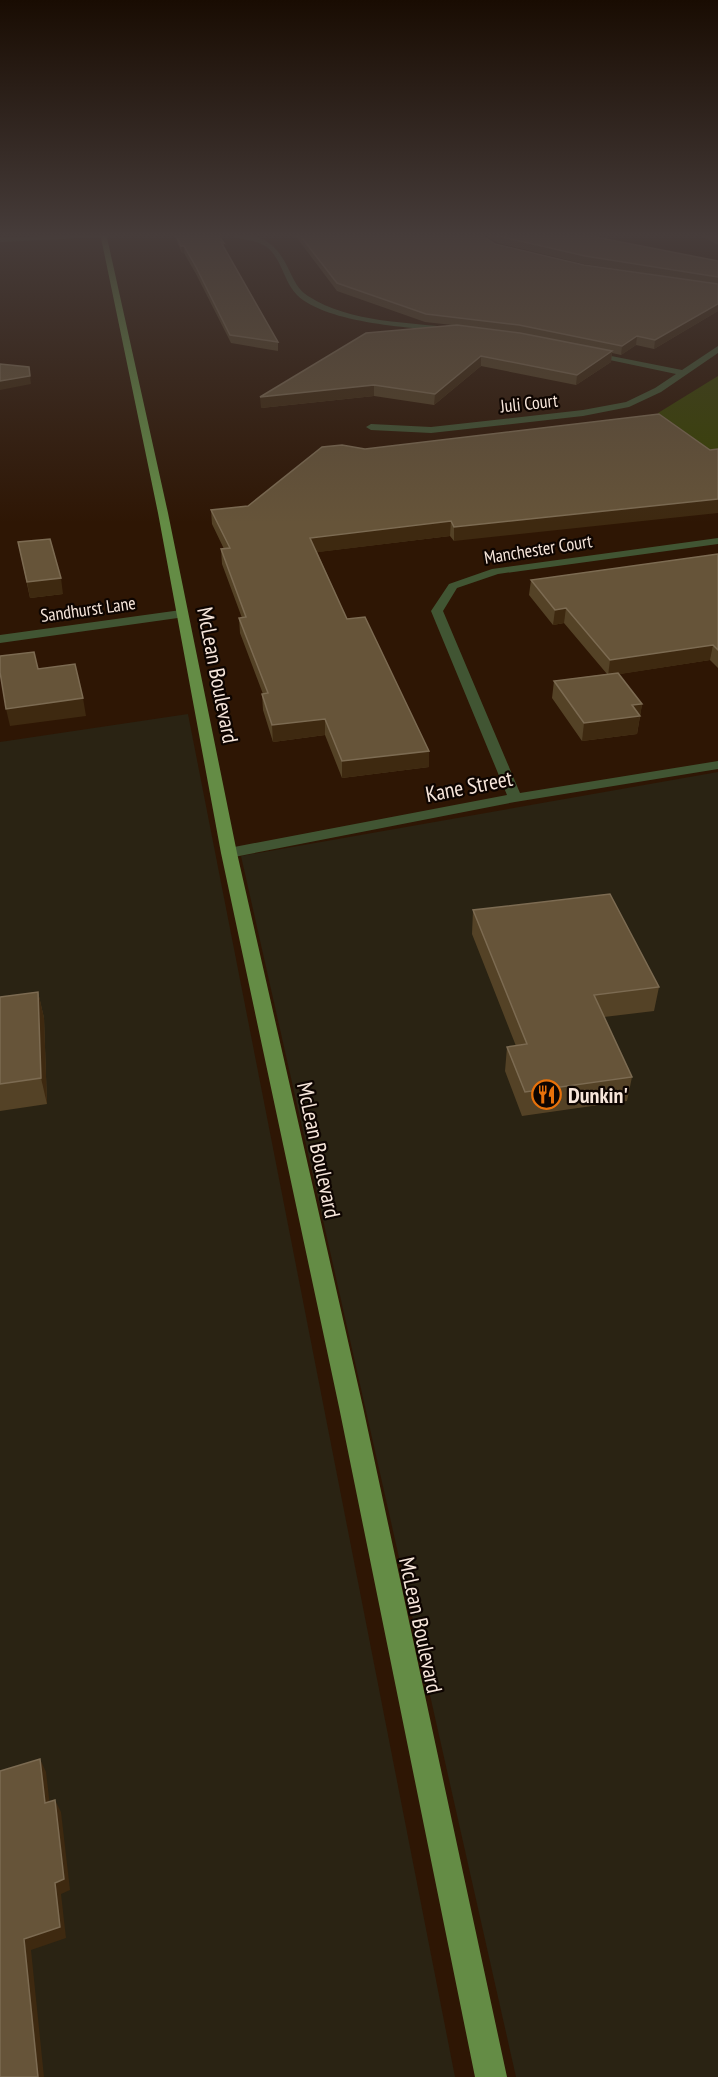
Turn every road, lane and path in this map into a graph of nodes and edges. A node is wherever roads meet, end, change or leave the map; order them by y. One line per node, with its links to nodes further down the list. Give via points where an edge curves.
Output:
1 (124, 330): 7 (main road, McLean Boulevard)
2 (718, 350): 4 (street, Juli Court)
3 (580, 351): 4 (street)
4 (681, 372): 5 (street, Juli Court, via 658,390 629,404 583,413 431,430)
5 (371, 428)
6 (718, 541): 10 (street, Manchester Court, via 496,571 453,586 437,611)
7 (181, 614): 8 (street, Sandhurst Lane); 11 (main road, McLean Boulevard)
8 (0, 639)
9 (718, 765): 10 (street, Kane Street)
10 (515, 798): 11 (street, Kane Street)
11 (229, 853): 12 (main road, McLean Boulevard, via 351,1407)
12 (491, 2077)

